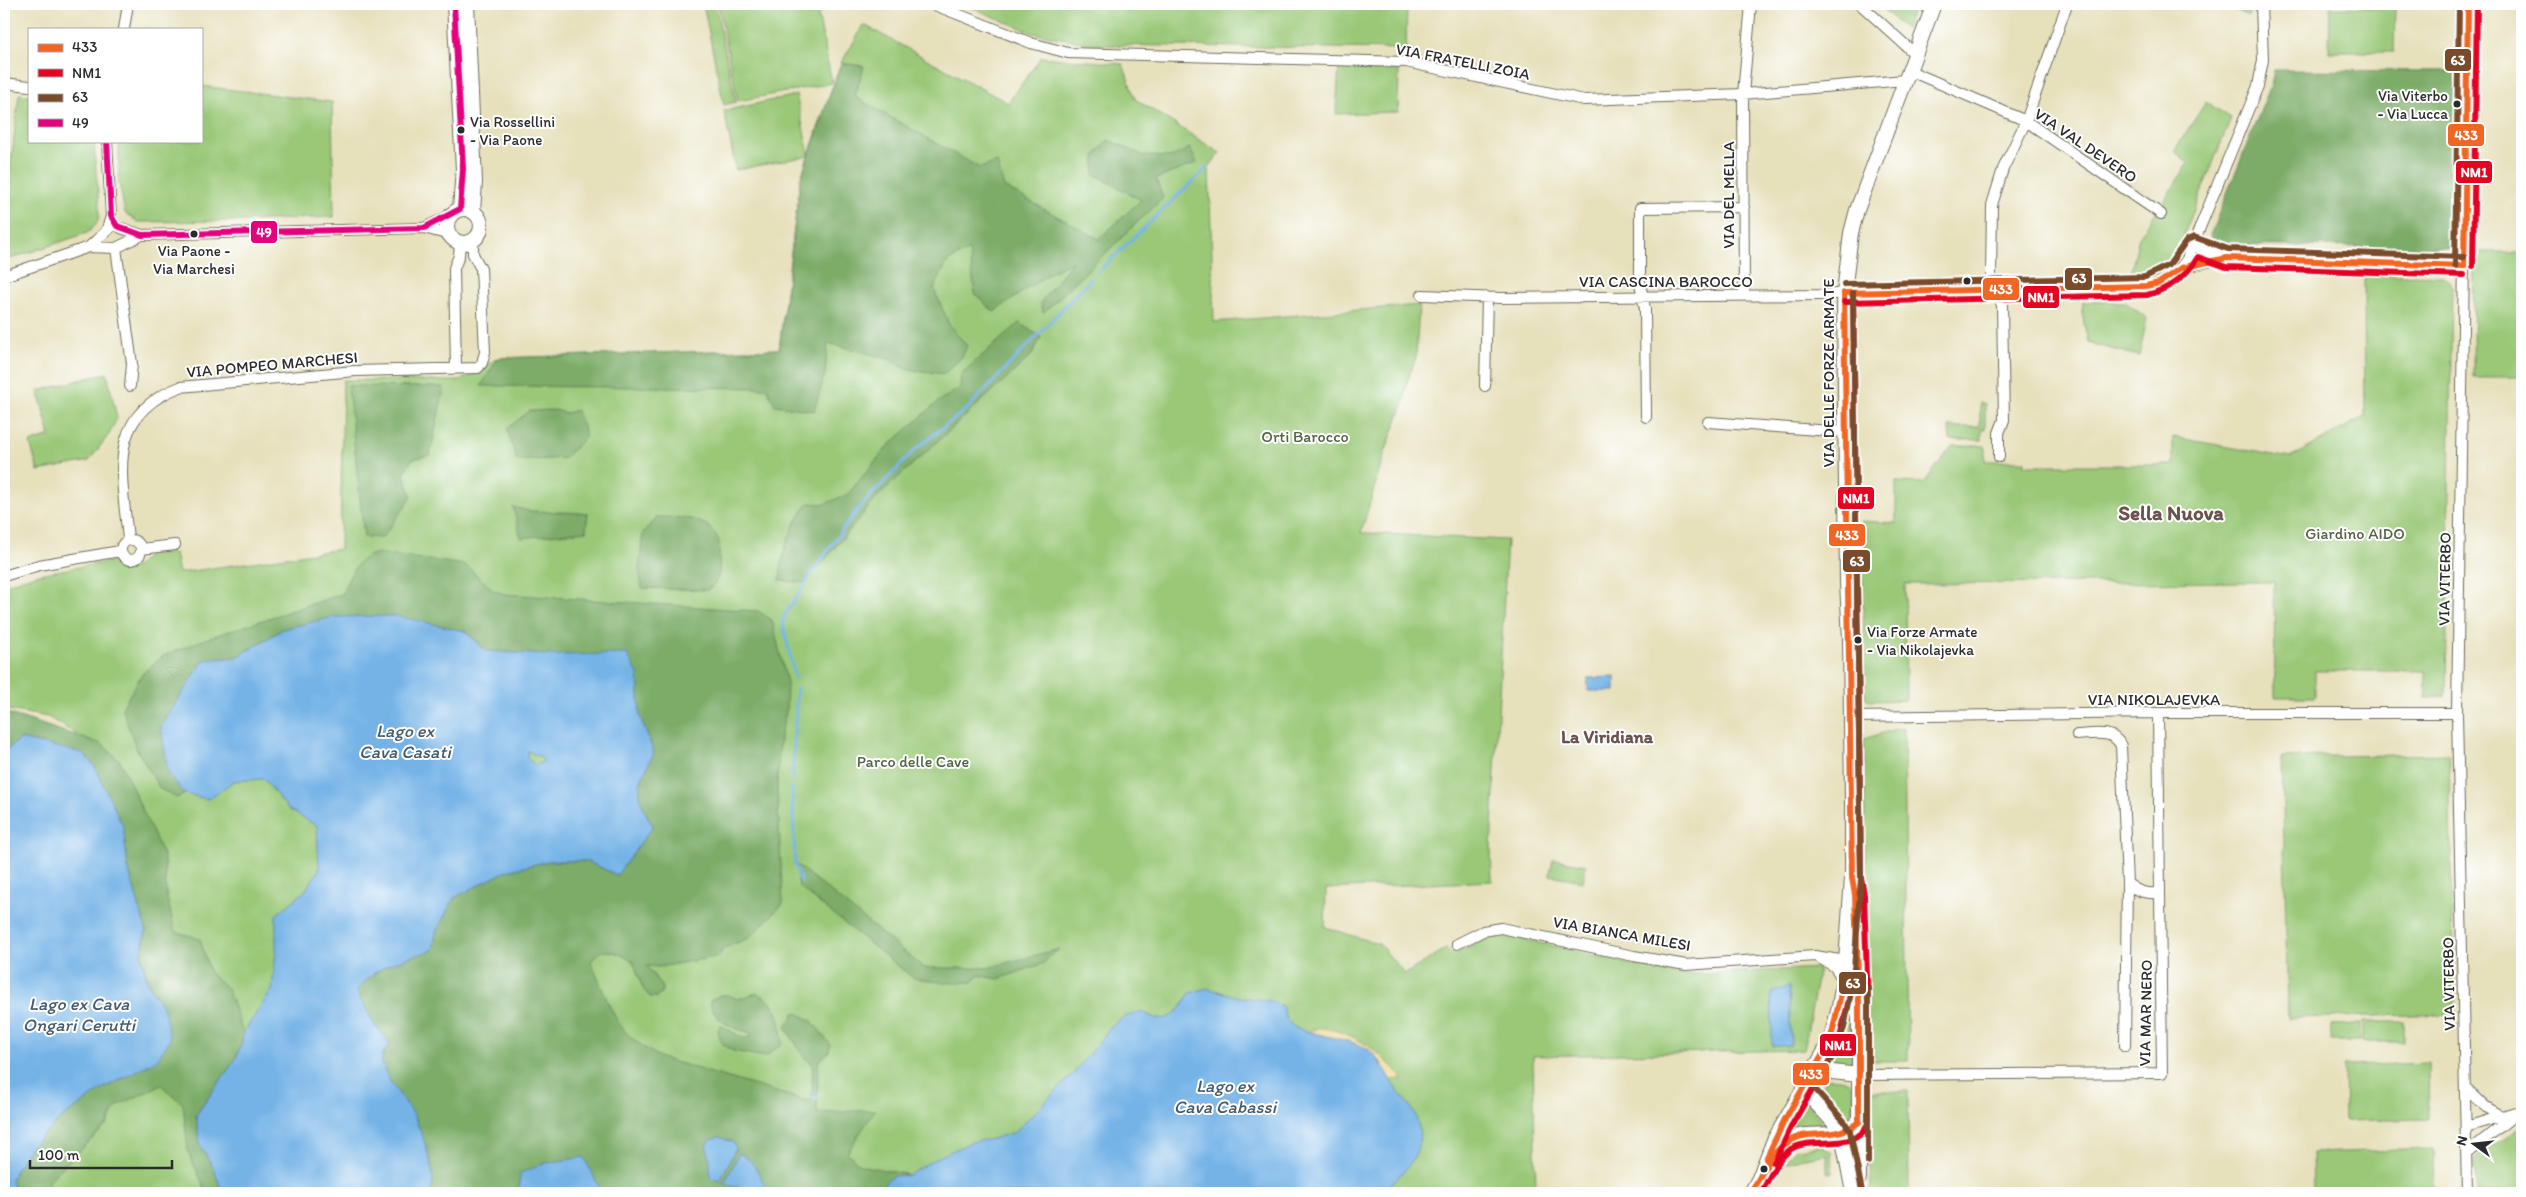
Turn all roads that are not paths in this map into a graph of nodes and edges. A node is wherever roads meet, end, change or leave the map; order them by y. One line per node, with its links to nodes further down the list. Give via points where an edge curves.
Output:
1 (128, 4): 11 (street)
2 (454, 4): 20 (street, via 463,169)
3 (467, 4): 20 (street, via 475,182)
4 (932, 4): 16 (street, VIA FRATELLI ZOIA, via 1031,43 1068,53 1406,62 1584,100)
5 (1751, 4): 16 (street, VIA DEL MELLA)
6 (1860, 4): 12 (street)
7 (1934, 4): 12 (street, VIA DELLE FORZE ARMATE)
8 (2067, 4): 17 (street)
9 (2261, 4): 29 (street, via 2263,60 2258,86)
10 (2468, 4): 32 (street, VIA VITERBO)
11 (124, 28)
12 (1915, 54): 13 (street, VIA DELLE FORZE ARMATE)
13 (1907, 75): 16 (street, VIA FRATELLI ZOIA); 17 (street, VIA VAL DEVERO); 36 (street, VIA DELLE FORZE ARMATE, via 1854,220)
14 (4, 83): 15 (street)
15 (28, 86)
16 (1743, 94): 19 (street, VIA DEL MELLA)
17 (2026, 121): 21 (street, VIA VAL DEVERO); 35 (street, via 2003,169 1992,205 1991,278)
18 (107, 142): 22 (street)
19 (1744, 207): 38 (street, via 1640,208); 39 (street, VIA DEL MELLA)
20 (462, 212): 24 (street); 27 (street, via 447,226); 27 (street, via 479,218 481,226 479,234)
21 (2161, 214)
22 (111, 216): 23 (street); 25 (street)
23 (119, 227): 25 (street); 26 (street); 28 (street, via 125,236)
24 (424, 228): 26 (street); 27 (street)
25 (106, 230): 28 (street, via 104,240); 30 (street)
26 (142, 235): 28 (street)
27 (461, 239): 41 (street, via 454,268); 41 (street, VIA POMPEO MARCHESI, via 481,269 485,356 478,368)
28 (116, 246): 30 (street); 42 (street, via 132,364)
29 (2194, 246): 31 (street); 33 (street)
30 (89, 247): 34 (street)
31 (2226, 258): 32 (street); 33 (street)
32 (2464, 266): 54 (street, VIA VITERBO)
33 (2181, 268): 35 (street, VIA CASCINA BAROCCO, via 2165,280 2146,286)
34 (4, 276)
35 (1995, 290): 36 (street, VIA CASCINA BAROCCO); 47 (street, via 2002,304 2004,421 1999,433)
36 (1844, 293): 39 (street, VIA CASCINA BAROCCO); 46 (street, VIA DELLE FORZE ARMATE)
37 (1422, 295): 40 (street, VIA CASCINA BAROCCO)
38 (1642, 296): 39 (street, VIA CASCINA BAROCCO); 40 (street, VIA CASCINA BAROCCO); 44 (street, via 1645,309)
39 (1744, 296)
40 (1487, 297): 43 (street)
41 (456, 368): 48 (street, VIA POMPEO MARCHESI, via 356,371 218,383 180,387 161,394 137,415 123,444)
42 (130, 386)
43 (1485, 386)
44 (1646, 417)
45 (1708, 422): 46 (street)
46 (1845, 432): 55 (street, VIA DELLE FORZE ARMATE)
47 (1999, 457)
48 (128, 539): 50 (street, via 138,542); 51 (street)
49 (175, 545): 50 (street)
50 (141, 549): 51 (street, via 132,560 125,559)
51 (120, 551): 52 (street, via 39,565)
52 (4, 576)
53 (2158, 713): 54 (street, VIA NIKOLAJEVKA); 55 (street, VIA NIKOLAJEVKA); 59 (street, VIA MAR NERO)
54 (2457, 713): 68 (street, VIA VITERBO)
55 (1851, 717): 57 (street, VIA DELLE FORZE ARMATE)
56 (2077, 734): 58 (street, via 2109,734 2121,746)
57 (1852, 878): 62 (street, VIA DELLE FORZE ARMATE); 64 (street, VIA DELLE FORZE ARMATE)
58 (2126, 883): 59 (street, via 2140,892); 65 (street)
59 (2160, 893): 67 (street, VIA MAR NERO, via 2162,1072)
60 (1457, 944): 61 (street, VIA BIANCA MILESI, via 1483,931 1501,928 1686,965)
61 (1815, 956): 62 (street, VIA BIANCA MILESI); 63 (street, via 1834,966)
62 (1846, 961): 63 (street, VIA DELLE FORZE ARMATE); 64 (street, via 1852,970 1853,988)
63 (1844, 981): 66 (street, VIA DELLE FORZE ARMATE, via 1830,1042)
64 (1859, 1002): 67 (street, VIA DELLE FORZE ARMATE)
65 (2125, 1046)
66 (1814, 1070): 67 (street); 69 (street, VIA DELLE FORZE ARMATE)
67 (1859, 1075): 72 (street, VIA DELLE FORZE ARMATE)
68 (2466, 1088): 71 (street); 73 (street, VIA VITERBO)
69 (1803, 1089): 74 (street); 76 (street, VIA DELLE FORZE ARMATE, via 1774,1140)
70 (2521, 1110): 71 (street); 75 (street)
71 (2500, 1115): 73 (street)
72 (1859, 1122): 74 (street); 78 (street, VIA DELLE FORZE ARMATE, via 1859,1177)
73 (2466, 1127): 75 (street, VIA VITERBO)
74 (1842, 1134): 76 (street, VIA DELLE FORZE ARMATE, via 1789,1140); 78 (street)
75 (2466, 1154): 79 (street, VIA VITERBO)
76 (1759, 1178): 77 (street, VIA DELLE FORZE ARMATE)
77 (1750, 1193)
78 (1855, 1193)
79 (2467, 1193)

